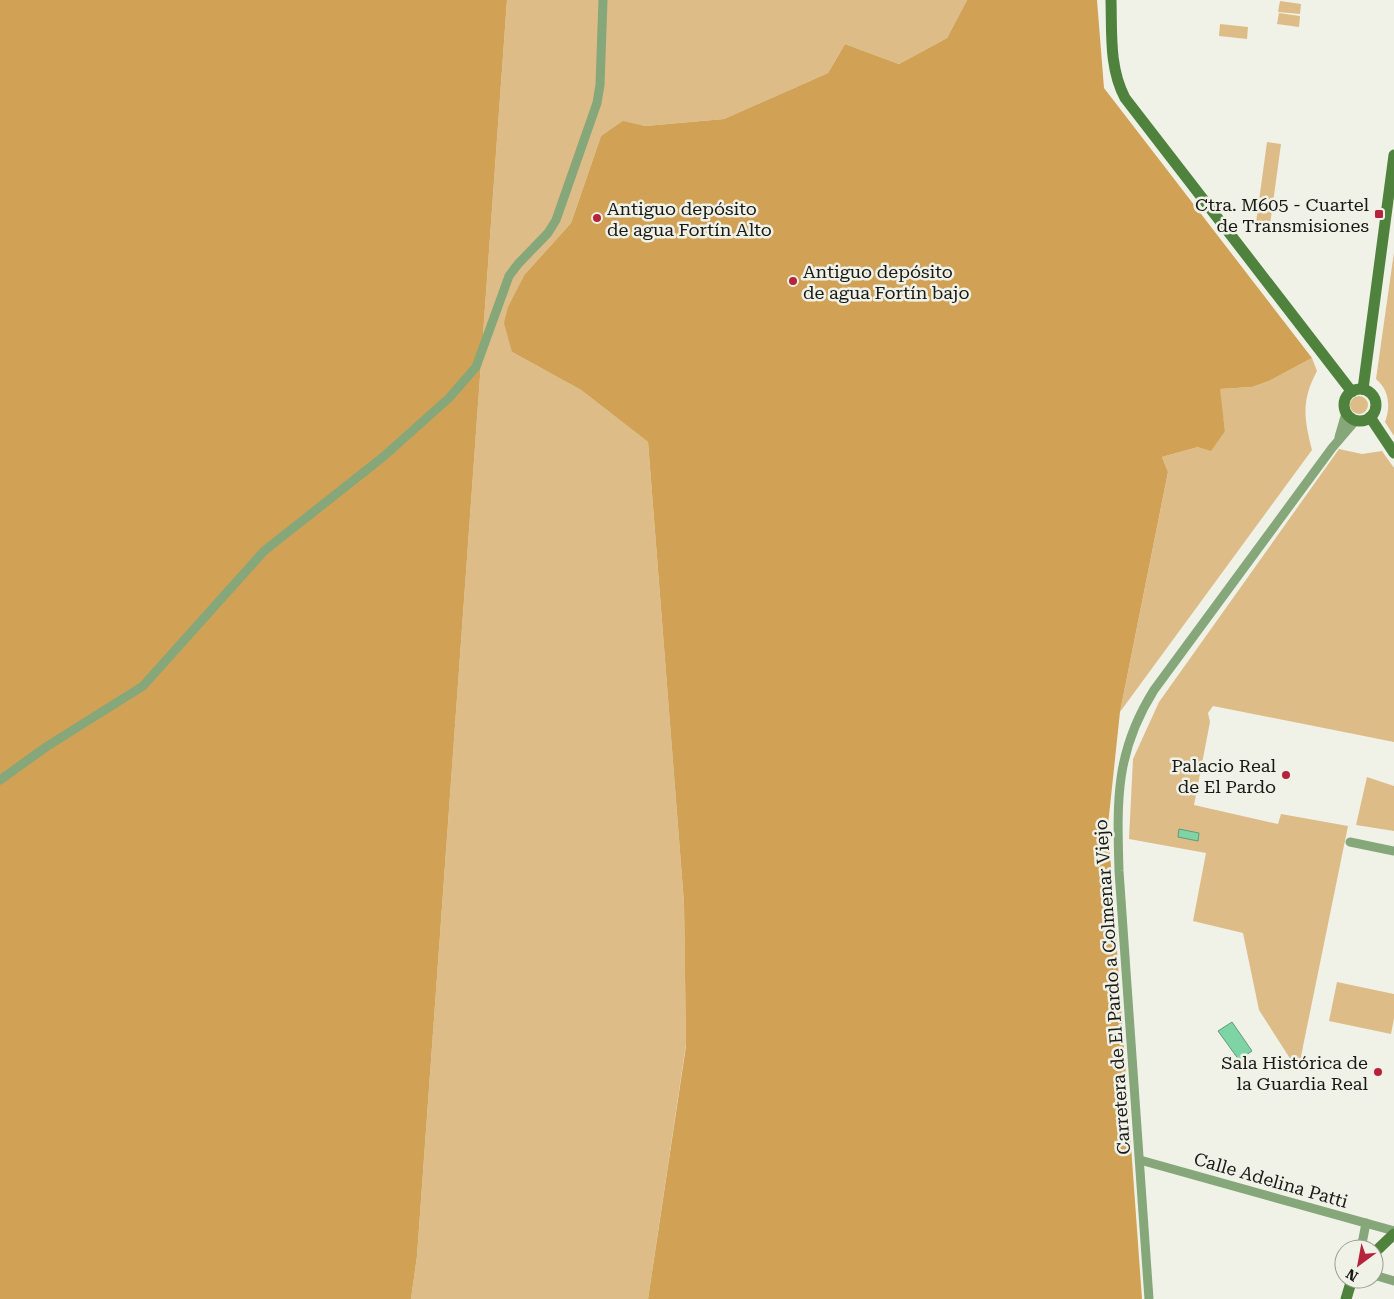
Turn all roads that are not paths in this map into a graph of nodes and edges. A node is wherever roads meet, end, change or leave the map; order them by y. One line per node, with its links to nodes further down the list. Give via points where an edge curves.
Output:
1 (603, 0): 10 (street, via 597,103 556,220 509,276 476,367 450,398 383,457 264,551 143,686)
2 (1111, 0): 4 (street, via 1113,62 1125,98)
3 (1394, 155): 4 (street)
4 (1357, 390): 5 (street, via 1345,401); 6 (street, via 1372,394 1375,400 1375,409)
5 (1346, 413): 7 (street); 8 (street)
6 (1370, 417): 7 (street); 9 (street)
7 (1356, 420): 8 (street)
8 (1338, 440): 13 (street, Carretera de El Pardo a Colmenar Viejo, via 1154,690 1138,716 1126,749 1117,806 1119,870)
9 (1394, 453)
10 (0, 780)
11 (1350, 842): 12 (street)
12 (1394, 851)
13 (1140, 1160): 14 (street, Calle Adelina Patti); 18 (street, Carretera de El Pardo a Colmenar Viejo)
14 (1366, 1223): 15 (street, Calle Adelina Patti); 16 (street)
15 (1394, 1232): 17 (street)
16 (1363, 1239)
17 (1384, 1242)
18 (1149, 1299)

